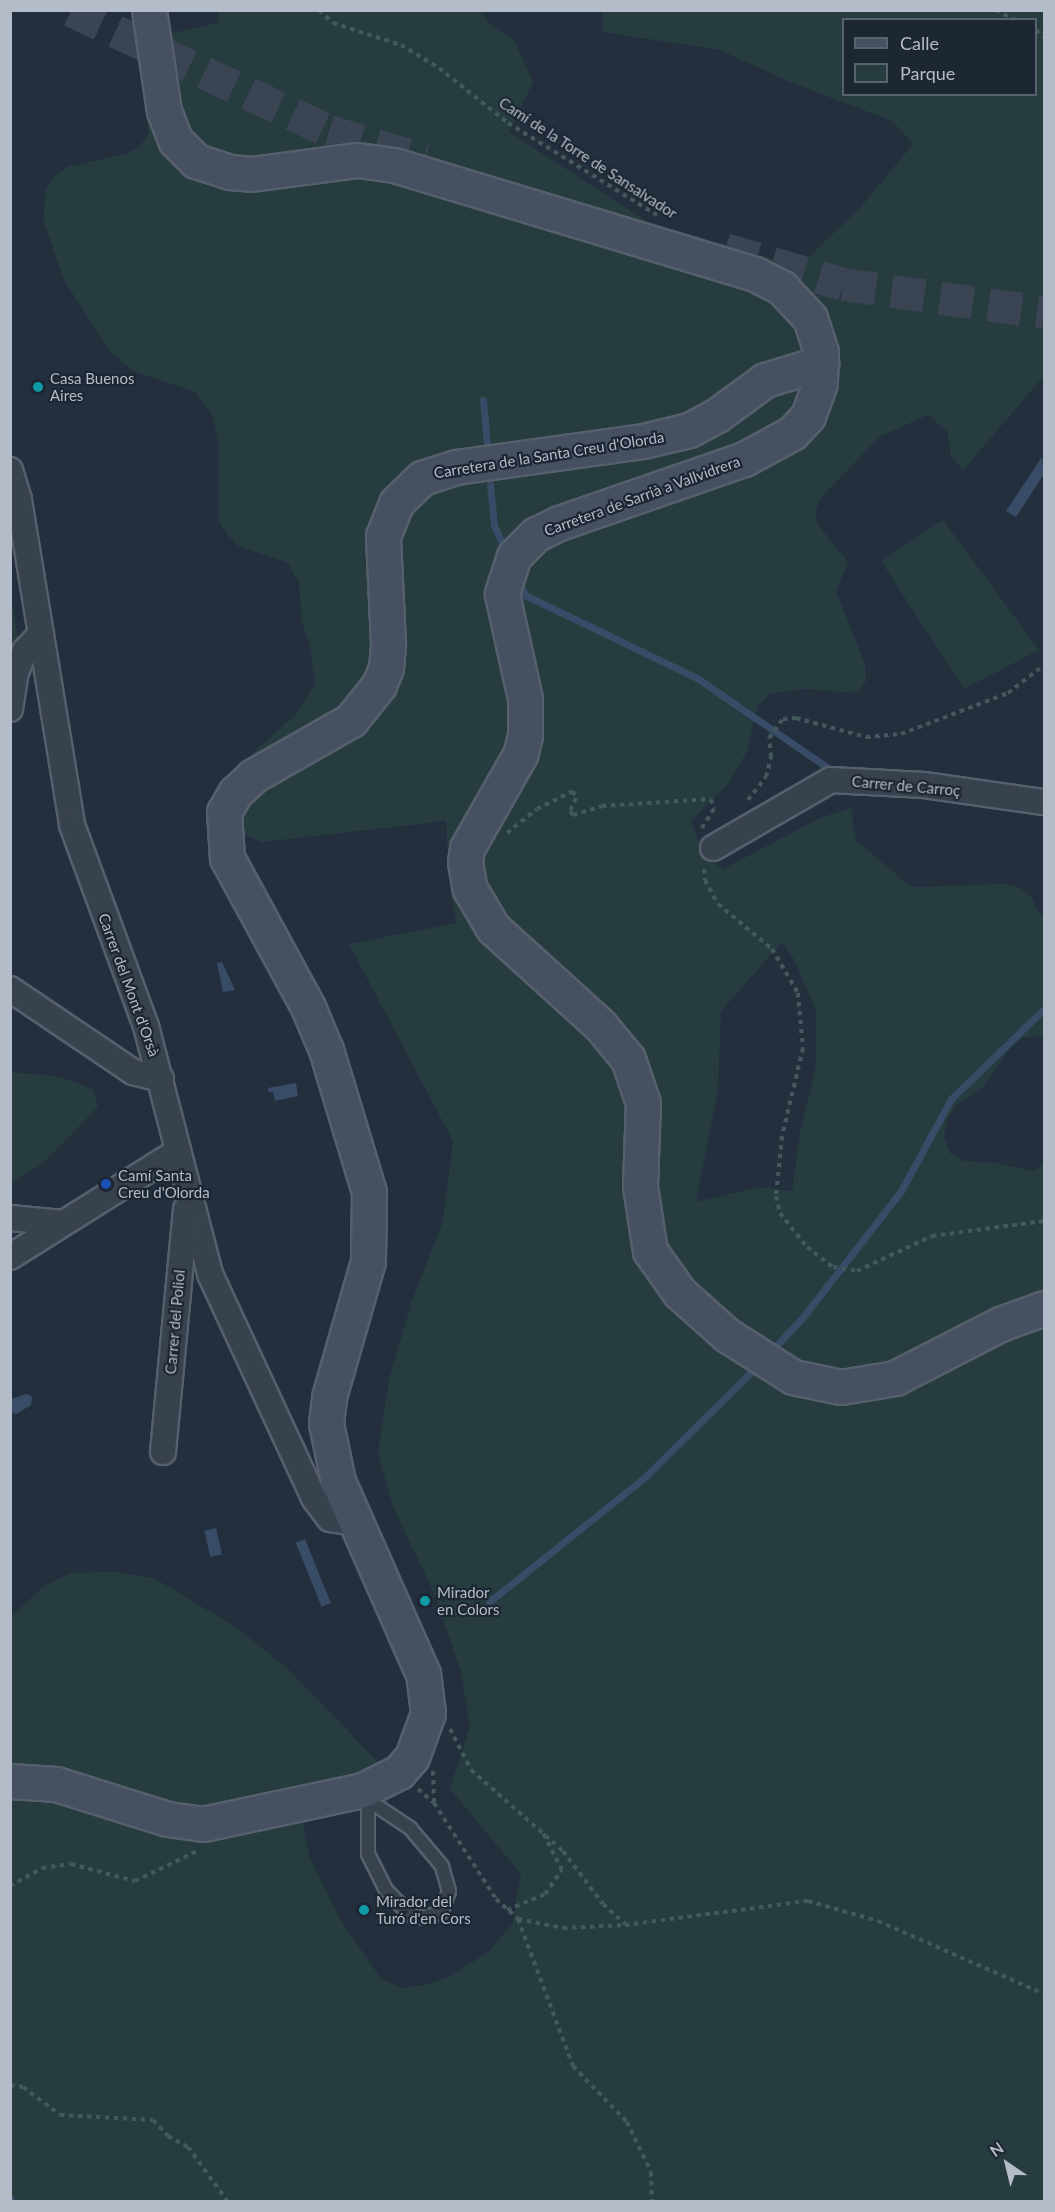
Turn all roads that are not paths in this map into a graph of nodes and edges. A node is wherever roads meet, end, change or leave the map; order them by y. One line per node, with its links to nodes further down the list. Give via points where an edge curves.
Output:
1 (149, 10): 2 (main road, Carretera de Sarrià a Vallvidrera, via 164,111 175,140 196,161 251,174 358,160 394,165 755,274 781,287 810,318)
2 (822, 363): 15 (main road, Carretera de Sarrià a Vallvidrera, via 820,383 808,416 779,442 744,459 559,523 536,534 513,556 502,594 525,699 525,735 521,753 467,848 465,862 470,889 493,928 600,1025 628,1059 643,1103 640,1186 650,1251 680,1293 728,1335 793,1377 842,1387 895,1378 1000,1324); 17 (main road, Carretera de la Santa Creu d'Olorda, via 765,380 689,430 643,441 456,467 422,478 396,503 383,536 388,643 386,668 379,685 351,720 254,776 235,793 224,812 227,858 308,1007 333,1072 369,1192 368,1261 328,1397 326,1423 338,1480)
3 (10, 470): 4 (street, Carrer del Mont d'Orsà, via 19,500)
4 (39, 636): 5 (street, via 25,651 16,672); 9 (street, Carrer del Mont d'Orsà, via 72,825 146,1026)
5 (10, 709)
6 (1044, 802): 7 (street, Carrer de Carroç, via 924,785 831,780)
7 (712, 848)
8 (10, 989): 9 (street, via 133,1072)
9 (161, 1079): 10 (street, Carrer del Mont d'Orsà)
10 (177, 1152): 11 (street, Carrer del Mont d'Orsà); 13 (street)
11 (187, 1193): 16 (street, Carrer del Poliol); 17 (street, Carrer del Mont d'Orsà, via 210,1274 304,1479 330,1519)
12 (10, 1218): 13 (street)
13 (63, 1223): 14 (street)
14 (10, 1257)
15 (1044, 1308)
16 (163, 1452)
17 (357, 1523): 19 (main road, Carretera de la Santa Creu d'Olorda, via 395,1603 429,1694 423,1733 412,1757 399,1772)
18 (10, 1781): 19 (main road, Carretera de la Santa Creu d'Olorda, via 56,1784 168,1819 203,1824)
19 (365, 1795): 19 (lane, via 410,1828 442,1866 449,1891 442,1912 421,1918 409,1914 386,1890 368,1854)

